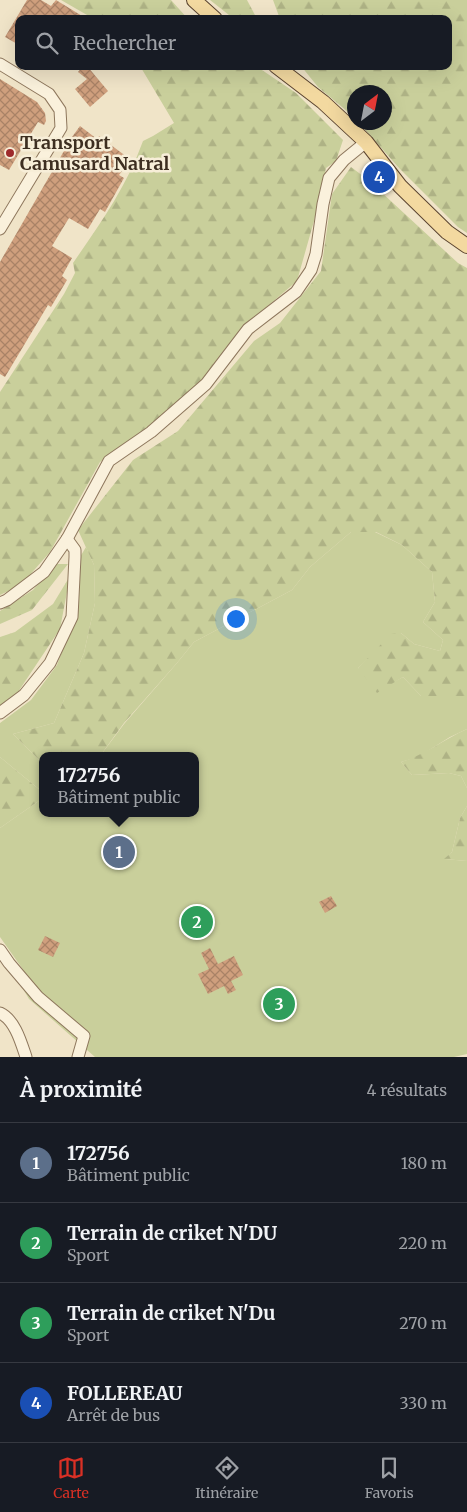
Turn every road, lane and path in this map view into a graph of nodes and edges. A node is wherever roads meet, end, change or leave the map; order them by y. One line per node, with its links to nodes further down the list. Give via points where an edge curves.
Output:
1 (194, 0): 2 (main road)
2 (211, 15)
3 (0, 64): 6 (street, via 49,94 60,110 61,128)
4 (281, 70): 5 (main road, via 323,102)
5 (366, 142): 7 (main road, via 400,186 447,232); 8 (street, via 329,178 316,254 311,270 296,292 248,329 206,384 151,432 109,461)
6 (0, 229)
7 (467, 246)
8 (67, 539): 9 (street, via 44,572); 10 (street, via 76,557 72,617 50,663 24,695)
9 (0, 603)
10 (0, 713)
11 (0, 950): 14 (street, via 38,997 84,1036)
12 (0, 1013): 13 (street, via 11,1022)
13 (26, 1057)
14 (78, 1057)

